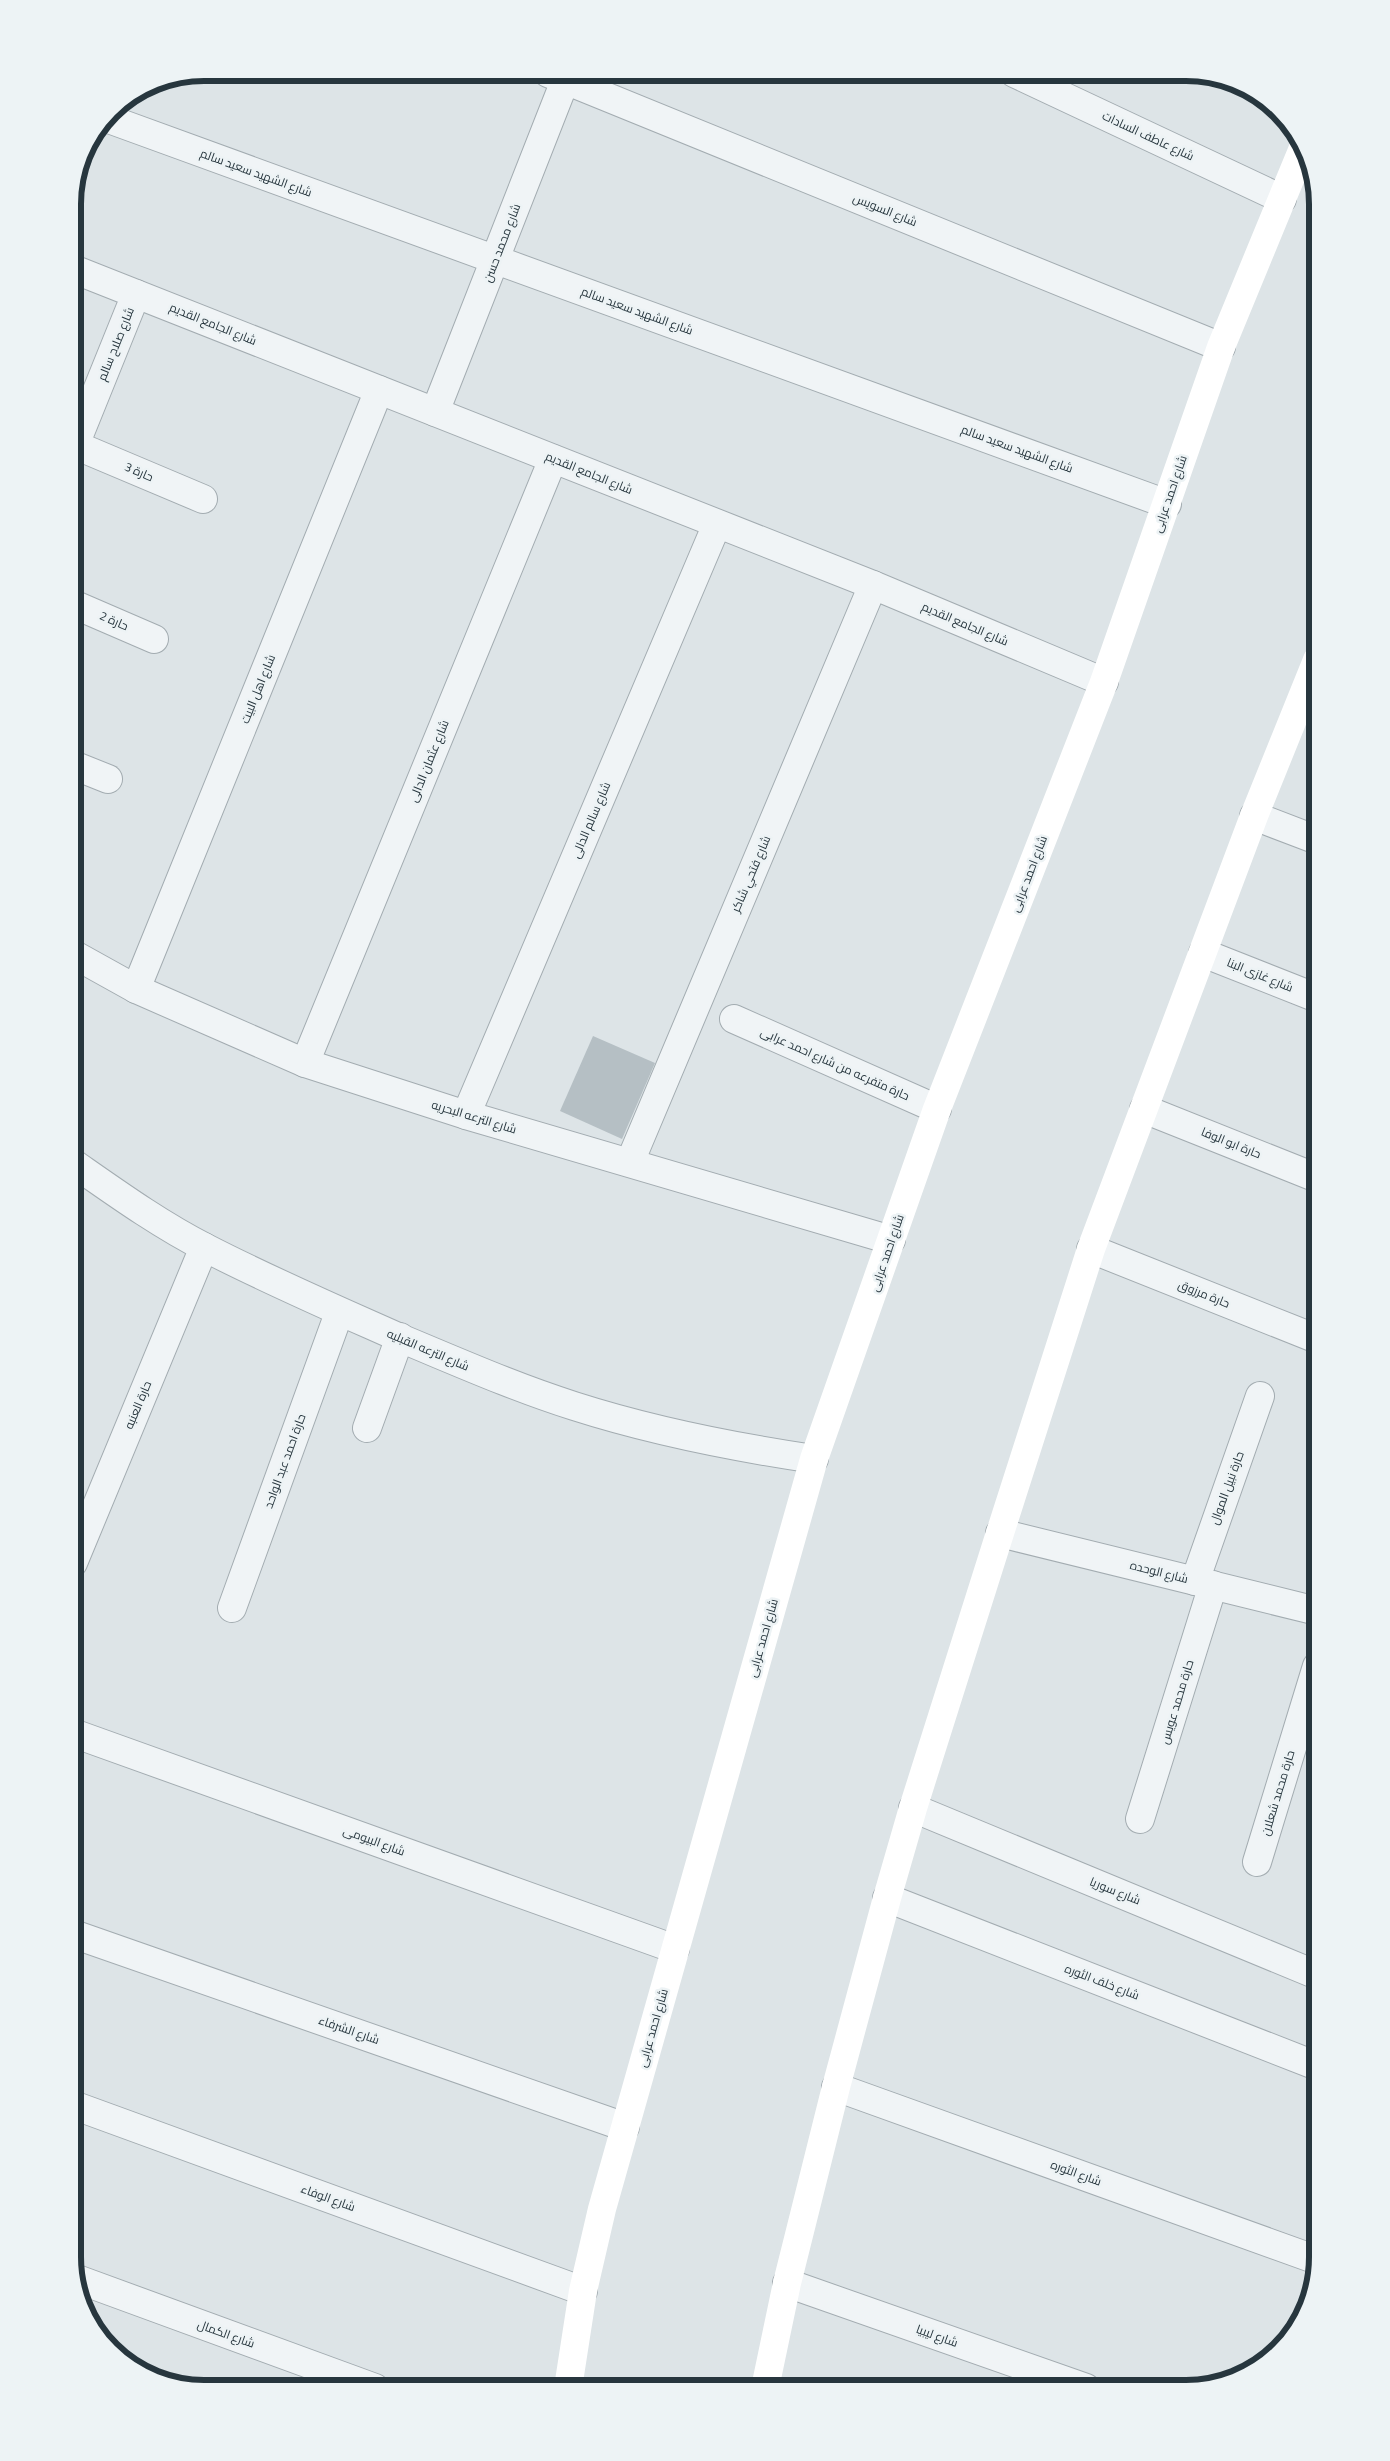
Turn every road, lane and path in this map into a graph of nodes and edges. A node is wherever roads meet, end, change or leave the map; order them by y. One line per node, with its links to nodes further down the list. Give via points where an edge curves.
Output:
1 (558, 81): 7 (street, شارع محمد حسن)
2 (575, 81): 10 (street, شارع السويس)
3 (1033, 82): 6 (street, شارع عاطف السادات)
4 (114, 121): 7 (street, شارع الشهيد سعيد سالم)
5 (1299, 157): 6 (street, شارع احمد عرابى)
6 (1282, 199): 10 (street, شارع احمد عرابى)
7 (495, 260): 12 (street, شارع محمد حسن); 17 (street, شارع الشهيد سعيد سالم)
8 (82, 273): 9 (street, شارع الجامع القديم)
9 (136, 294): 11 (street, شارع الجامع القديم); 13 (street, شارع صلاح سالم)
10 (1221, 347): 17 (street, شارع احمد عرابى)
11 (379, 390): 12 (street, شارع الجامع القديم); 30 (street, شارع اهل البيت)
12 (436, 412): 15 (street, شارع الجامع القديم)
13 (82, 428)
14 (82, 450): 16 (street, حارة 3)
15 (553, 459): 18 (street, شارع الجامع القديم); 33 (street, شارع عثمان الدالى)
16 (203, 499)
17 (1167, 504): 22 (street, شارع احمد عرابى)
18 (717, 524): 19 (street, شارع الجامع القديم); 36 (street, شارع سالم الدالى)
19 (873, 585): 22 (street, شارع الجامع القديم); 37 (street, شارع فتحي شاكر)
20 (82, 608): 21 (street, حارة 2)
21 (154, 639)
22 (1104, 682): 34 (street, شارع احمد عرابى)
23 (1309, 682): 26 (street)
24 (82, 768): 25 (street)
25 (108, 779)
26 (1254, 816): 27 (street); 28 (street)
27 (1309, 837)
28 (1203, 953): 31 (street, شارع غازى البنا); 35 (street)
29 (82, 959): 30 (street, شارع الترعه البحريه)
30 (136, 989): 33 (street, شارع الترعه البحريه)
31 (1309, 994)
32 (734, 1019): 34 (street, حارة متفرعه من شارع احمد عرابى)
33 (305, 1063): 36 (street, شارع الترعه البحريه)
34 (937, 1109): 40 (street, شارع احمد عرابى)
35 (1144, 1109): 39 (street, حارة ابو الوفا); 42 (street)
36 (466, 1115): 37 (street, شارع الترعه البحريه)
37 (630, 1162): 40 (street, شارع الترعه البحريه)
38 (82, 1169): 41 (street, شارع الترعه القبليه)
39 (1309, 1174)
40 (891, 1240): 48 (street, شارع احمد عرابى)
41 (204, 1247): 43 (street, شارع الترعه القبليه); 50 (street, حارة العنبه)
42 (1091, 1249): 44 (street, حارة مرزوق); 49 (street)
43 (339, 1313): 45 (street, شارع الترعه القبليه); 52 (street, حارة احمد عبد الواحد)
44 (1309, 1335)
45 (400, 1337): 47 (street); 48 (street, شارع الترعه القبليه, via 573,1406 692,1438)
46 (1260, 1396): 51 (street, حارة نبيل الموال)
47 (367, 1428)
48 (814, 1459): 61 (street, شارع احمد عرابى)
49 (1000, 1533): 51 (street, شارع الوحده); 56 (street)
50 (81, 1543)
51 (1204, 1583): 53 (street, شارع الوحده); 57 (street, حارة محمد عويس)
52 (232, 1608)
53 (1309, 1609)
54 (1309, 1695): 58 (street, حارة محمد شعلان)
55 (81, 1736): 61 (street, شارع البيومى)
56 (913, 1808): 59 (street); 62 (street, شارع سوريا)
57 (1140, 1819)
58 (1257, 1862)
59 (887, 1898): 63 (street, شارع خلف الثوره); 64 (street)
60 (81, 1937): 66 (street, شارع الشرفاء)
61 (675, 1949): 66 (street, شارع احمد عرابى)
62 (1309, 1971)
63 (1309, 2062)
64 (836, 2087): 67 (street, شارع الثوره); 69 (street)
65 (81, 2107): 70 (street, شارع الوفاء)
66 (625, 2127): 70 (street, شارع احمد عرابى)
67 (1309, 2257)
68 (84, 2282): 71 (street, شارع الكمال)
69 (787, 2283): 73 (street, شارع ليبيا); 74 (street)
70 (583, 2290): 72 (street, شارع احمد عرابى)
71 (351, 2379)
72 (569, 2379)
73 (1030, 2379)
74 (766, 2380)

